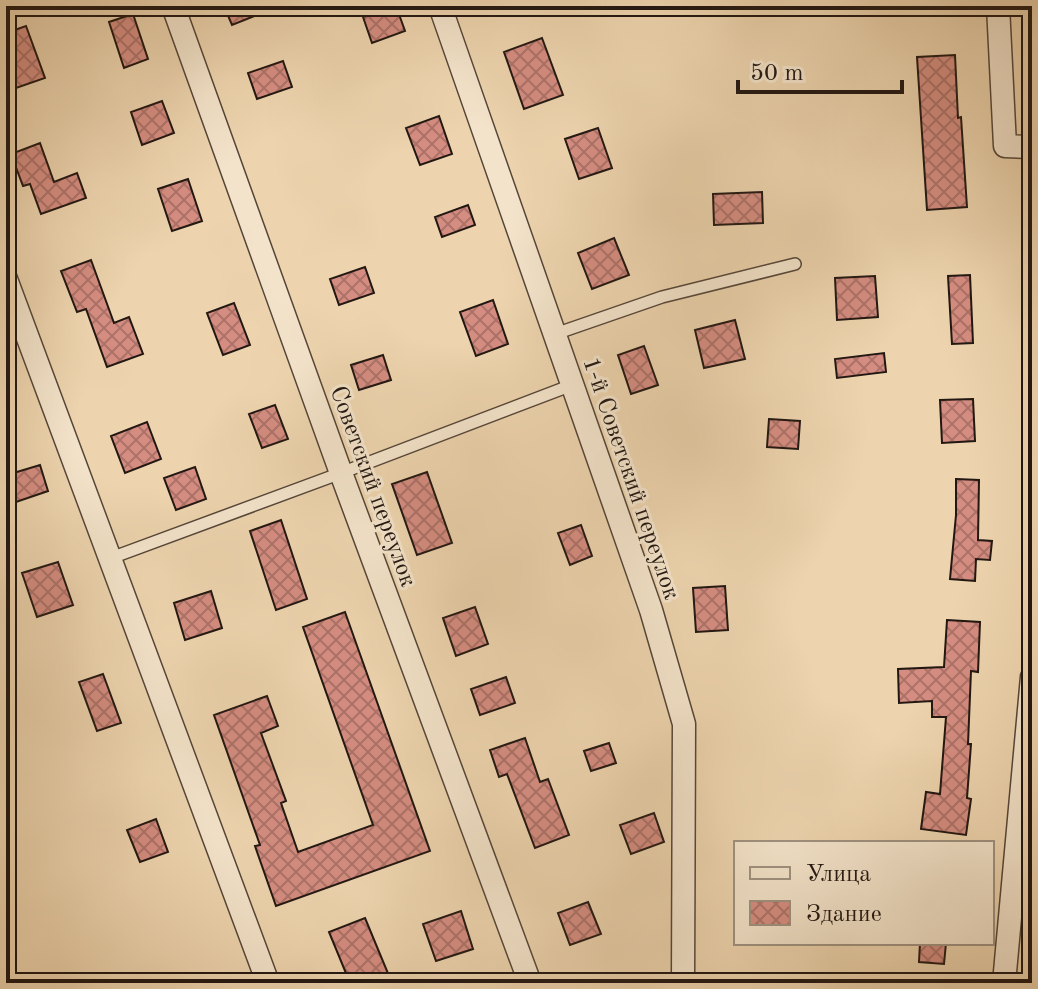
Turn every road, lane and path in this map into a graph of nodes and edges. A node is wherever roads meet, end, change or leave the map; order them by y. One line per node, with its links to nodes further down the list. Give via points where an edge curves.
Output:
1 (173, 6): 9 (street, Советский переулок)
2 (440, 6): 7 (street, 1-й Советский переулок)
3 (998, 6): 4 (street, via 1005,146)
4 (1032, 147)
5 (795, 264): 7 (lane, via 662,297)
6 (6, 279): 10 (street)
7 (555, 334): 8 (street, 1-й Советский переулок)
8 (572, 385): 9 (lane); 15 (street, 1-й Советский переулок, via 651,610 684,724)
9 (341, 473): 10 (lane); 14 (street, Советский переулок)
10 (111, 558): 13 (street)
11 (1032, 677): 12 (street)
12 (1030, 730): 16 (street)
13 (268, 983)
14 (530, 983)
15 (683, 983)
16 (1004, 983)

